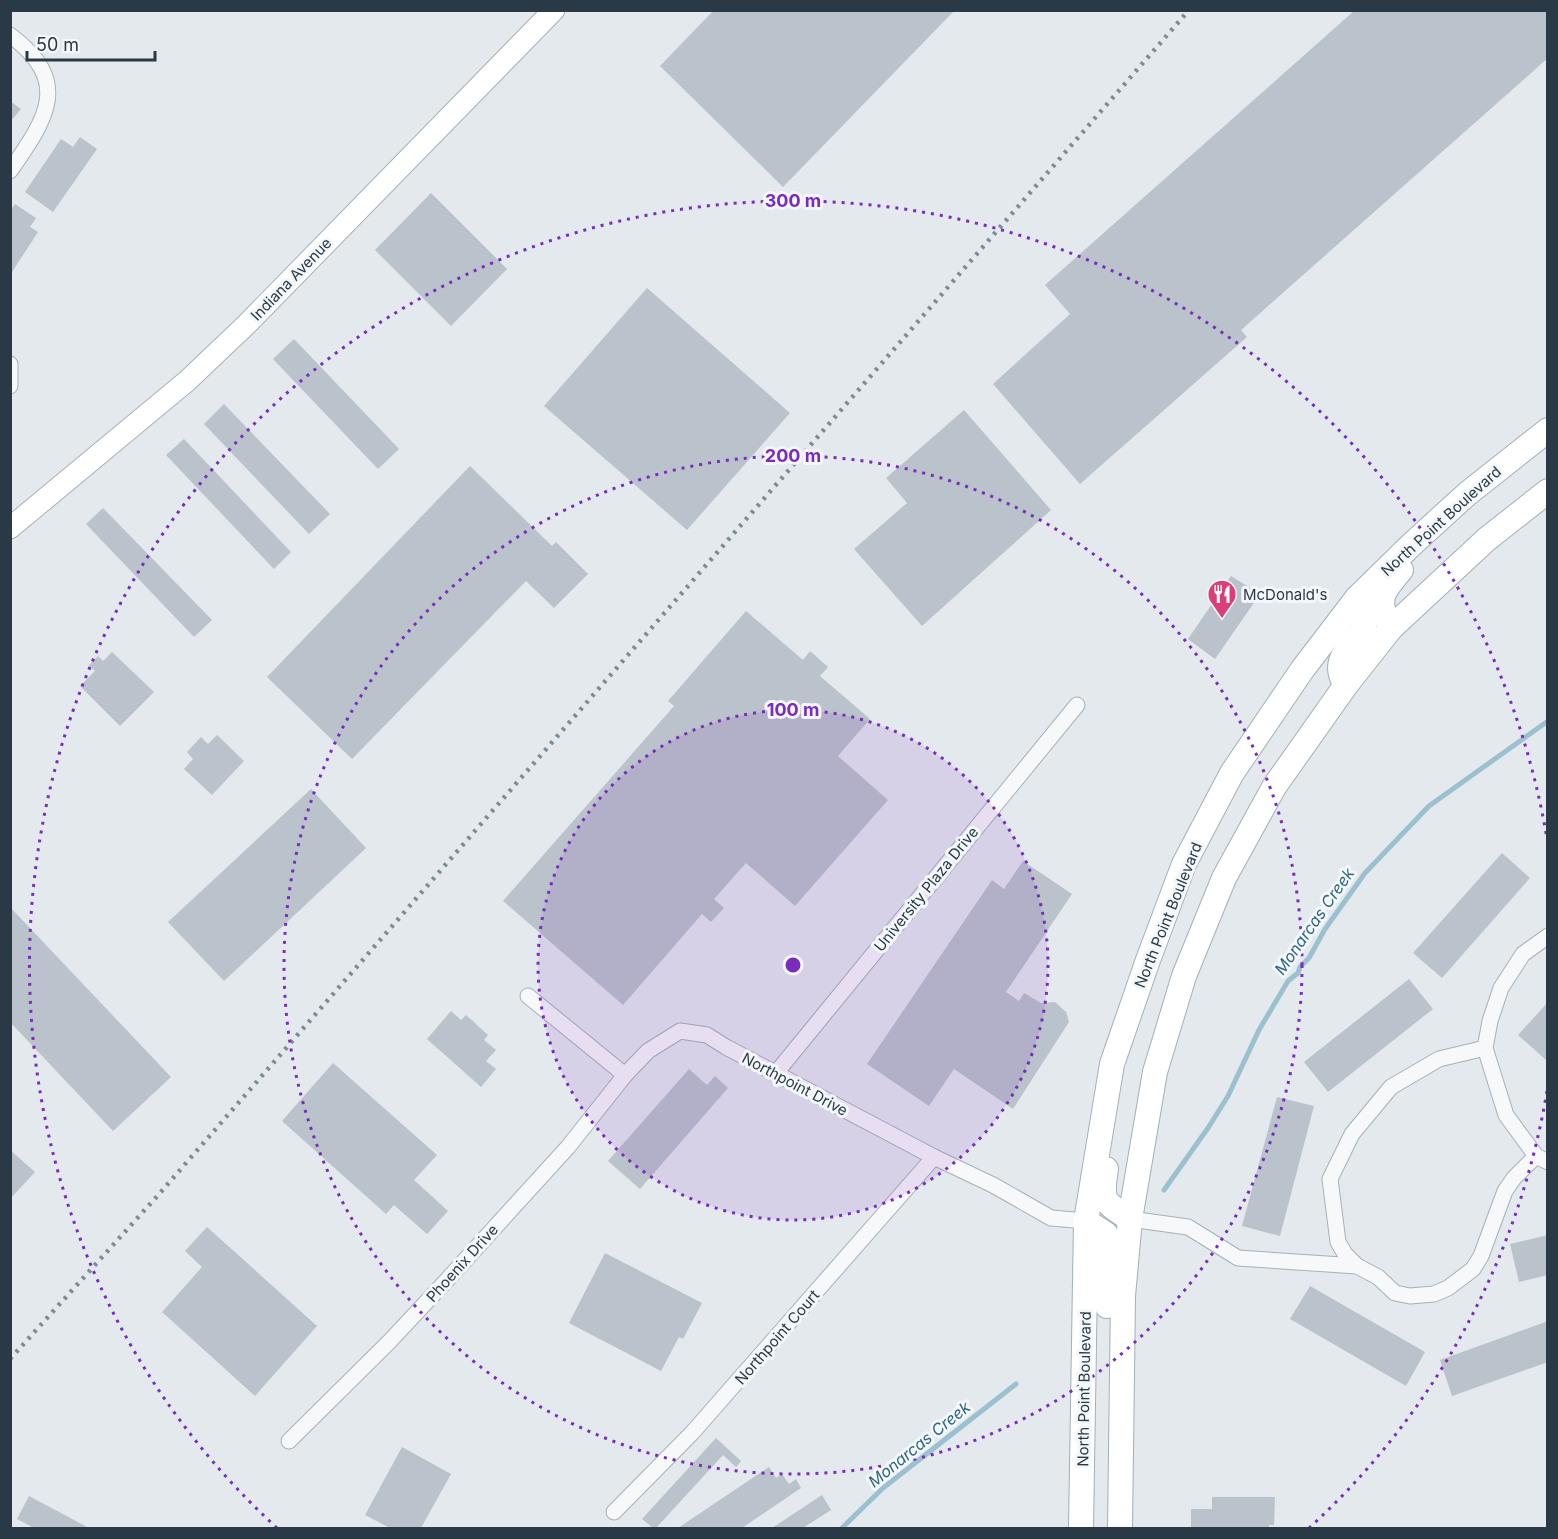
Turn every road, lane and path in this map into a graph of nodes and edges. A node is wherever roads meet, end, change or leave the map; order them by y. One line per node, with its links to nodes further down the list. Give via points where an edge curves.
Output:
1 (554, 10): 8 (main road, Indiana Avenue, via 224,347)
2 (10, 35): 3 (street, via 38,62 49,96 36,133)
3 (10, 171)
4 (10, 364): 5 (street)
5 (10, 386)
6 (1548, 430): 9 (main road, North Point Boulevard, via 1467,494)
7 (1548, 491): 11 (main road, via 1487,538)
8 (10, 528)
9 (1410, 546): 10 (main road, North Point Boulevard); 11 (main road, via 1409,561 1386,587 1381,599 1382,612)
10 (1357, 598): 12 (main road, via 1366,622 1341,659 1340,676); 16 (main road, North Point Boulevard, via 1232,773 1184,864)
11 (1391, 628): 12 (main road)
12 (1346, 685): 22 (main road, via 1274,787 1224,878 1189,965 1155,1072)
13 (1077, 705): 18 (street, University Plaza Drive)
14 (1548, 936): 17 (street, via 1523,954 1501,988)
15 (528, 996): 19 (street)
16 (1119, 1042): 22 (main road, via 1126,1061 1103,1195 1109,1205); 23 (main road, North Point Boulevard)
17 (1485, 1048): 21 (street, via 1506,1115); 24 (street, via 1439,1059 1391,1087 1352,1134 1330,1179 1338,1242)
18 (776, 1073): 19 (street, Northpoint Drive, via 707,1035 680,1031 648,1051); 20 (street, Northpoint Drive)
19 (625, 1075): 26 (street, Phoenix Drive, via 568,1147 462,1263)
20 (934, 1157): 23 (street, Northpoint Drive, via 1051,1218); 27 (street, Northpoint Court, via 692,1433)
21 (1542, 1159): 24 (street, via 1514,1178 1481,1257 1473,1269 1448,1288 1434,1294 1402,1295)
22 (1130, 1219): 24 (street, via 1188,1227 1238,1258); 25 (main road, via 1123,1296)
23 (1086, 1221): 25 (main road, via 1106,1234 1107,1343); 28 (main road, North Point Boulevard)
24 (1357, 1266)
25 (1123, 1361): 29 (main road)
26 (290, 1441)
27 (615, 1512)
28 (1081, 1528)
29 (1120, 1528)

